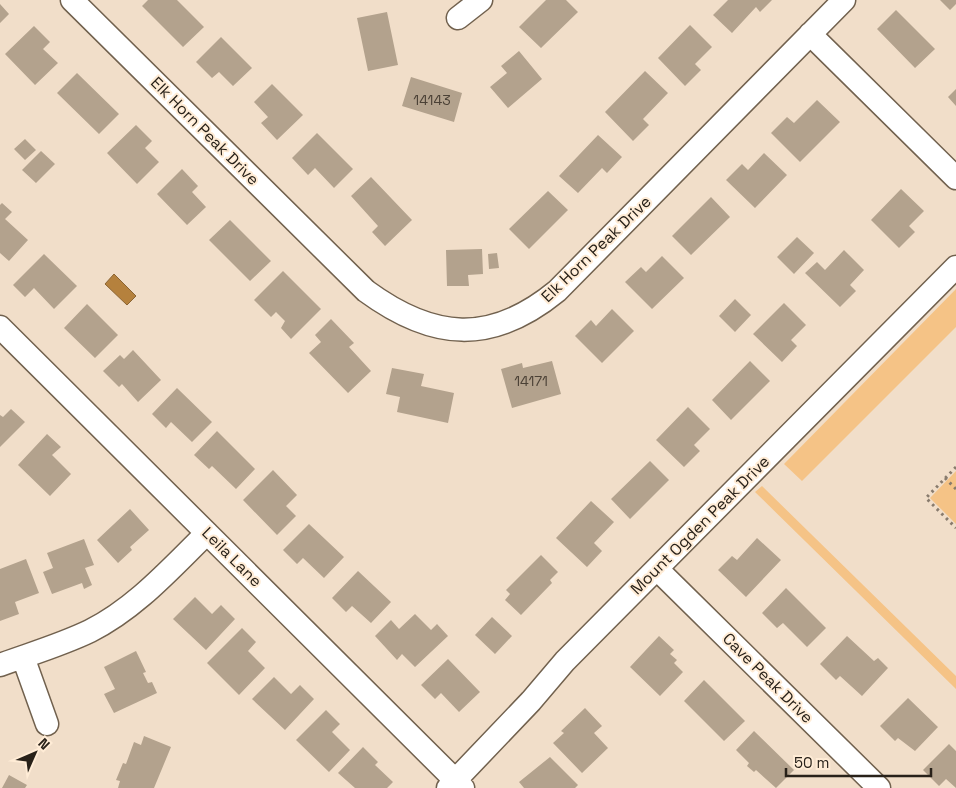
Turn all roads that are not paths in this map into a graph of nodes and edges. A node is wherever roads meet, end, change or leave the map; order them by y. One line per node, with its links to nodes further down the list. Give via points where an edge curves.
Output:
1 (72, 0): 5 (street, Elk Horn Peak Drive, via 366,291 414,321 470,330 516,318 557,291)
2 (481, 0): 4 (street)
3 (844, 0): 5 (street, Elk Horn Peak Drive)
4 (458, 18)
5 (810, 34): 6 (street)
6 (956, 178)
7 (956, 267): 10 (street, Mount Ogden Peak Drive)
8 (0, 327): 9 (street, Leila Lane)
9 (207, 532): 11 (street, via 148,591 123,611 91,630); 14 (street, Leila Lane)
10 (657, 568): 14 (street, Mount Ogden Peak Drive, via 565,661); 15 (street, Cave Peak Drive)
11 (23, 657): 12 (street); 13 (street)
12 (0, 665)
13 (47, 724)
14 (455, 785)
15 (879, 788)

